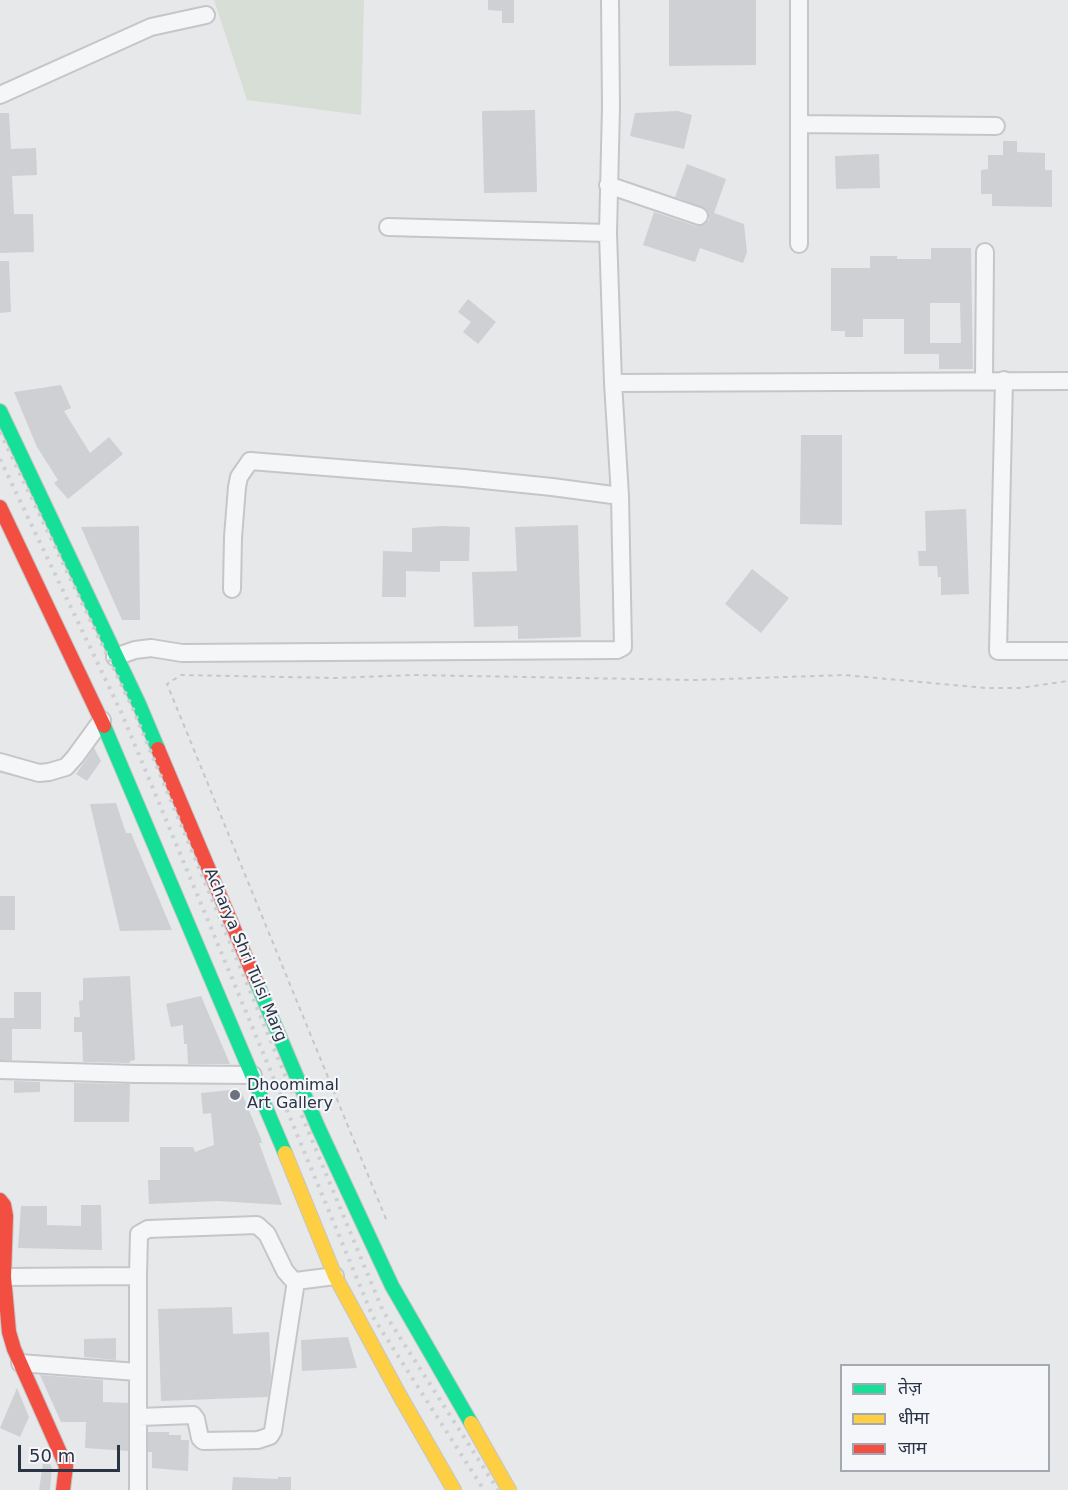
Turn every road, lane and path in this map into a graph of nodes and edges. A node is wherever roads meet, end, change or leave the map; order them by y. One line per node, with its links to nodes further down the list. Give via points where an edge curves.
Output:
1 (610, 0): 7 (street)
2 (800, 0): 5 (street)
3 (206, 15): 4 (street, via 151,27)
4 (0, 95)
5 (799, 124): 6 (street); 11 (street)
6 (996, 126)
7 (608, 185): 8 (street); 10 (street)
8 (699, 216)
9 (388, 227): 10 (street)
10 (608, 233): 16 (street)
11 (799, 244)
12 (985, 252): 13 (street)
13 (984, 380): 14 (street); 16 (street)
14 (1004, 380): 15 (street); 23 (street, via 998,651)
15 (1068, 381)
16 (613, 382): 20 (street)
17 (0, 411): 18 (main road, Acharya Shri Tulsi Marg)
18 (16, 442): 19 (main road); 24 (main road, Acharya Shri Tulsi Marg)
19 (0, 452)
20 (620, 496): 22 (street, via 475,479 250,461 237,487); 24 (street, via 624,645 620,650 182,653 151,648)
21 (0, 507): 26 (main road)
22 (232, 589)
23 (1068, 651)
24 (115, 657): 42 (main road, Acharya Shri Tulsi Marg, via 139,704 318,1127 392,1286)
25 (1068, 681): 31 (path, via 986,688 844,675 694,680 181,675 167,684)
26 (102, 720): 27 (street, via 66,767 39,773); 29 (main road)
27 (0, 762)
28 (0, 1070): 29 (street)
29 (252, 1075): 34 (main road)
30 (0, 1200): 32 (main road, via 6,1216)
31 (389, 1227)
32 (3, 1266): 33 (street); 36 (main road, via 9,1332)
33 (138, 1276): 35 (street, via 138,1239 143,1230 243,1224 263,1228 285,1271); 37 (street)
34 (335, 1276): 35 (street); 41 (main road)
35 (296, 1281): 38 (street, via 273,1431 268,1438 203,1441 194,1415)
36 (20, 1363): 37 (street); 39 (main road, via 66,1466)
37 (137, 1372): 38 (street)
38 (139, 1417): 40 (street)
39 (63, 1490)
40 (138, 1490)
41 (454, 1490)
42 (508, 1490)

